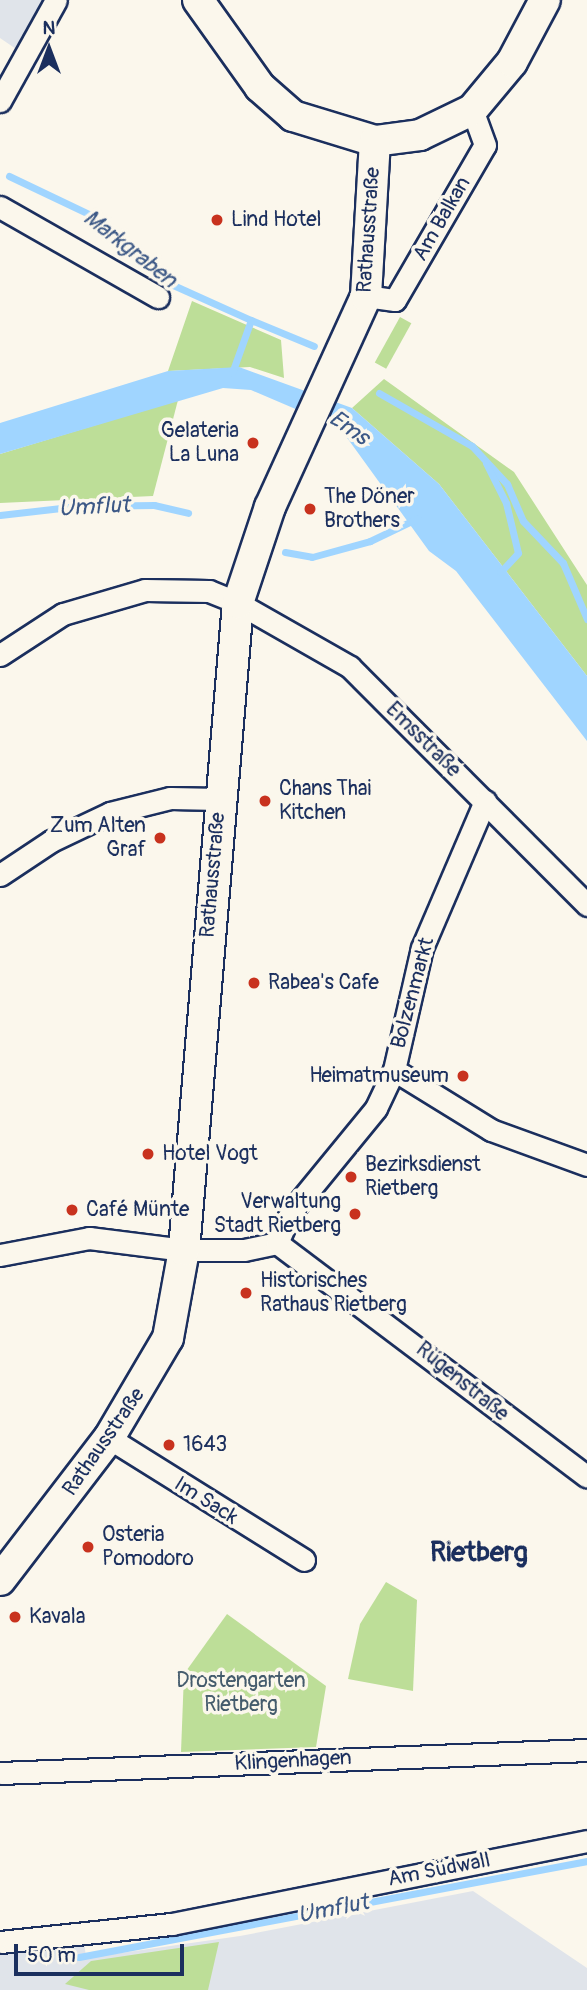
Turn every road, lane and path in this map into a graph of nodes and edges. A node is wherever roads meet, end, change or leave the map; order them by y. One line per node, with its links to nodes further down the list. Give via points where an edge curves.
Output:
1 (56, 0): 4 (street)
2 (198, 0): 6 (street, via 260,87 293,116)
3 (545, 0): 5 (street, via 512,62)
4 (0, 101)
5 (472, 110): 6 (street, via 420,135); 8 (street, Am Balkan, via 485,145 396,300)
6 (375, 142): 8 (street, Rathausstraße)
7 (0, 207): 9 (street)
8 (366, 296): 10 (street, Rathausstraße, via 303,433)
9 (158, 297)
10 (238, 603): 11 (street, Emsstraße, via 209,591 145,590 63,614); 12 (street, Rathausstraße); 13 (street, Emsstraße, via 350,667)
11 (0, 655)
12 (219, 799): 14 (street, via 170,798 110,813 51,841); 19 (street, Rathausstraße)
13 (485, 801): 15 (street, Emsstraße); 16 (street, Bolzenmarkt, via 422,948)
14 (0, 875)
15 (587, 905)
16 (394, 1070): 17 (street, via 491,1129); 18 (street, Bolzenmarkt, via 376,1108 291,1212)
17 (587, 1164)
18 (277, 1243): 19 (street, via 244,1250); 22 (street, Rügenstraße)
19 (184, 1250): 20 (street, via 89,1238); 21 (street, Rathausstraße, via 164,1348)
20 (0, 1255)
21 (110, 1438): 23 (street, Im Sack); 24 (street, Rathausstraße)
22 (587, 1477)
23 (304, 1560)
24 (4, 1569)
25 (587, 1750): 26 (street, Klingenhagen)
26 (0, 1773)
27 (587, 1841): 28 (street, Am Südwall, via 180,1923)
28 (0, 1942)

